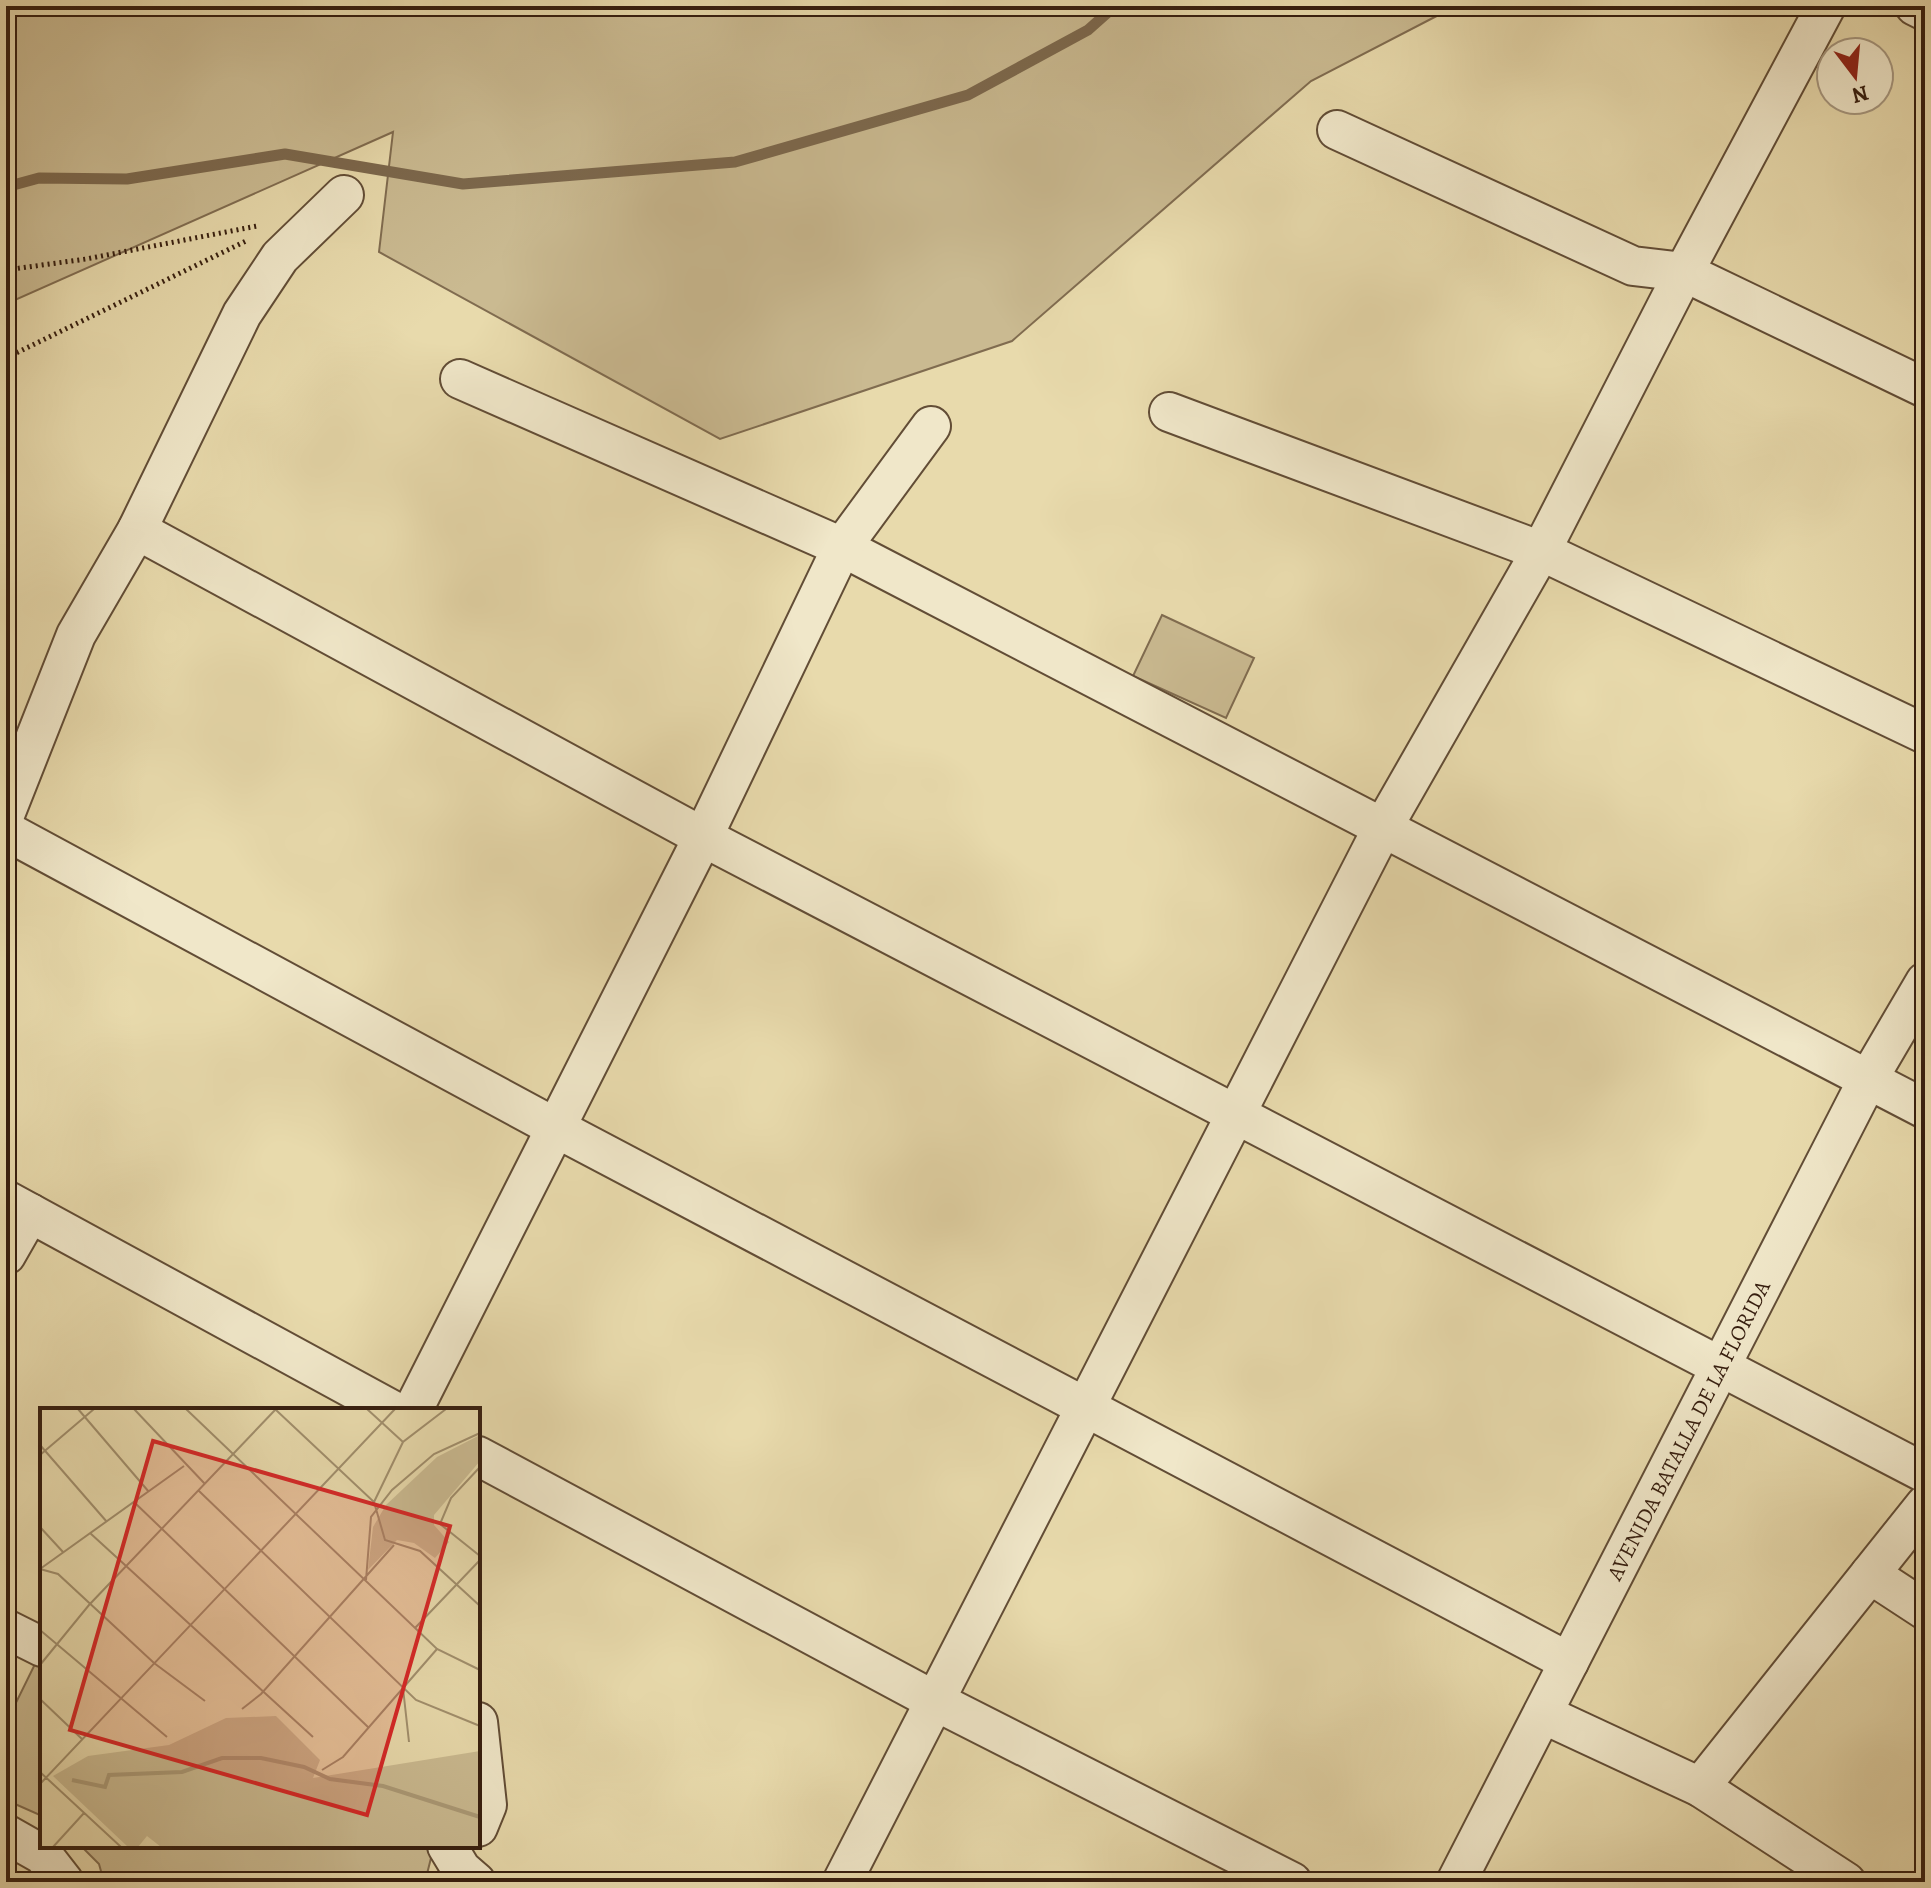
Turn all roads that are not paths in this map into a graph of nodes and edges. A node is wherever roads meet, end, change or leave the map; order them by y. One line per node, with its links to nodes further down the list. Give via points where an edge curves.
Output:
1 (1826, 6): 6 (street)
2 (1915, 6): 3 (street)
3 (1925, 11)
4 (1337, 130): 6 (street, via 1633,266)
5 (344, 195): 11 (street, via 280,257 242,314)
6 (1684, 272): 8 (street); 13 (street)
7 (460, 379): 12 (street)
8 (1925, 388)
9 (1169, 412): 13 (street)
10 (931, 426): 12 (street)
11 (137, 530): 15 (street, via 76,635); 18 (street)
12 (842, 547): 16 (street); 18 (street)
13 (1541, 551): 14 (street); 16 (street)
14 (1925, 734)
15 (6, 812)
16 (1382, 829): 20 (street); 22 (street)
17 (6, 831): 23 (street)
18 (703, 837): 22 (street); 23 (street)
19 (1925, 982): 20 (street, AVENIDA BATALLA DE LA FLORIDA)
20 (1867, 1081): 21 (street); 26 (street, AVENIDA BATALLA DE LA FLORIDA)
21 (1925, 1109)
22 (1236, 1113): 26 (street); 27 (street)
23 (556, 1128): 27 (street); 29 (street)
24 (18, 1206): 25 (street); 28 (street)
25 (6, 1255)
26 (1719, 1369): 31 (street); 37 (street, AVENIDA BATALLA DE LA FLORIDA)
27 (1086, 1406): 37 (street); 38 (street)
28 (388, 1408)
29 (414, 1408)
30 (480, 1457): 38 (street)
31 (1925, 1473)
32 (1925, 1505): 33 (street)
33 (1870, 1574): 34 (street); 41 (street)
34 (1925, 1610)
35 (6, 1629): 36 (street)
36 (40, 1646)
37 (1569, 1662): 39 (street, AVENIDA BATALLA DE LA FLORIDA)
38 (935, 1701): 45 (street); 46 (street)
39 (1543, 1714): 41 (street); 47 (street, AVENIDA BATALLA DE LA FLORIDA)
40 (480, 1740): 42 (street, via 487,1805)
41 (1700, 1787): 48 (street)
42 (480, 1822)
43 (6, 1834): 44 (street, via 43,1855)
44 (64, 1882)
45 (842, 1882)
46 (1292, 1882)
47 (1456, 1882)
48 (1846, 1882)

